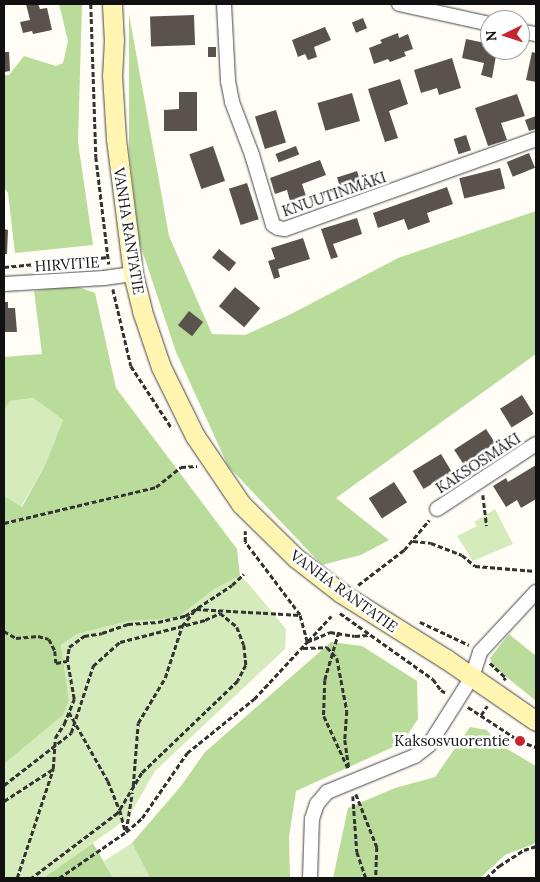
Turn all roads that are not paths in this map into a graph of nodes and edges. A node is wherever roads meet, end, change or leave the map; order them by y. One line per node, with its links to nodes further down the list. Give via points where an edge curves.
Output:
1 (104, 4): 7 (main road, VANHA RANTATIE, via 103,39)
2 (112, 4): 7 (main road, VANHA RANTATIE)
3 (224, 4): 8 (street, KNUUTINMÄKI, via 232,102 274,225 278,228 285,229)
4 (399, 4): 5 (street)
5 (421, 6): 6 (street)
6 (480, 21)
7 (112, 75): 9 (main road, VANHA RANTATIE, via 121,193)
8 (536, 139)
9 (133, 274): 10 (street, HIRVITIE); 14 (main road, VANHA RANTATIE, via 152,343 178,404 195,436 241,504 296,558 341,593)
10 (4, 284)
11 (536, 444): 12 (street, KAKSOSMÄKI)
12 (437, 509)
13 (536, 592): 14 (street, via 480,652)
14 (472, 677): 15 (main road, VANHA RANTATIE); 16 (street, via 429,745 415,756 327,792 316,804 312,819)
15 (536, 721)
16 (310, 878)

